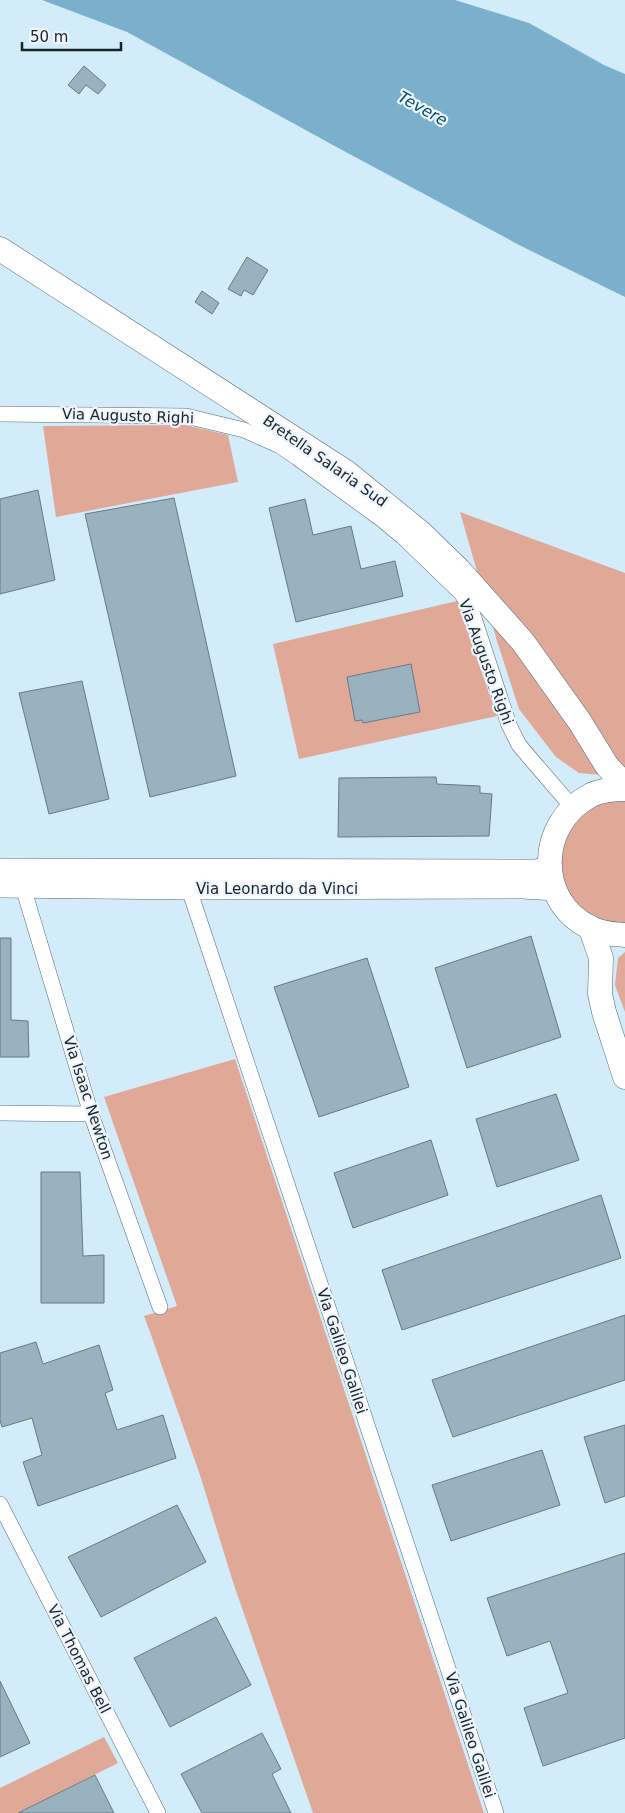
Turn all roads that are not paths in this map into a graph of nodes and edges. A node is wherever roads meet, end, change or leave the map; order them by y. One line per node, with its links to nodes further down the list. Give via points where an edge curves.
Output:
1 (0, 249): 3 (main road, Bretella Salaria Sud, via 286,432 390,506 459,570 517,636)
2 (0, 414): 5 (street, Via Augusto Righi, via 186,416 244,430 280,446 381,519 462,594 472,612 509,725 530,758)
3 (590, 739): 4 (main road, Bretella Salaria Sud); 5 (main road, Bretella Salaria Sud, via 597,770)
4 (625, 787): 5 (main road, via 610,789)
5 (582, 802): 7 (main road, via 561,823 552,844)
6 (0, 869): 7 (main road, Via Leonardo da Vinci, via 522,870)
7 (552, 878): 10 (main road, Via Leonardo da Vinci, via 523,888); 11 (main road, via 564,905 576,919)
8 (0, 887): 9 (main road, Via Leonardo da Vinci)
9 (23, 887): 10 (main road, Via Leonardo da Vinci); 16 (street, Via Isaac Newton)
10 (188, 889): 20 (street, Via Galileo Galilei)
11 (591, 928): 12 (main road); 13 (main road)
12 (625, 936): 13 (main road)
13 (602, 965): 14 (main road, via 602,1003)
14 (625, 1077)
15 (0, 1113): 16 (street)
16 (91, 1114): 17 (street, Via Isaac Newton)
17 (160, 1307)
18 (0, 1504): 19 (street, Via Thomas Bell)
19 (158, 1813)
20 (496, 1813)

